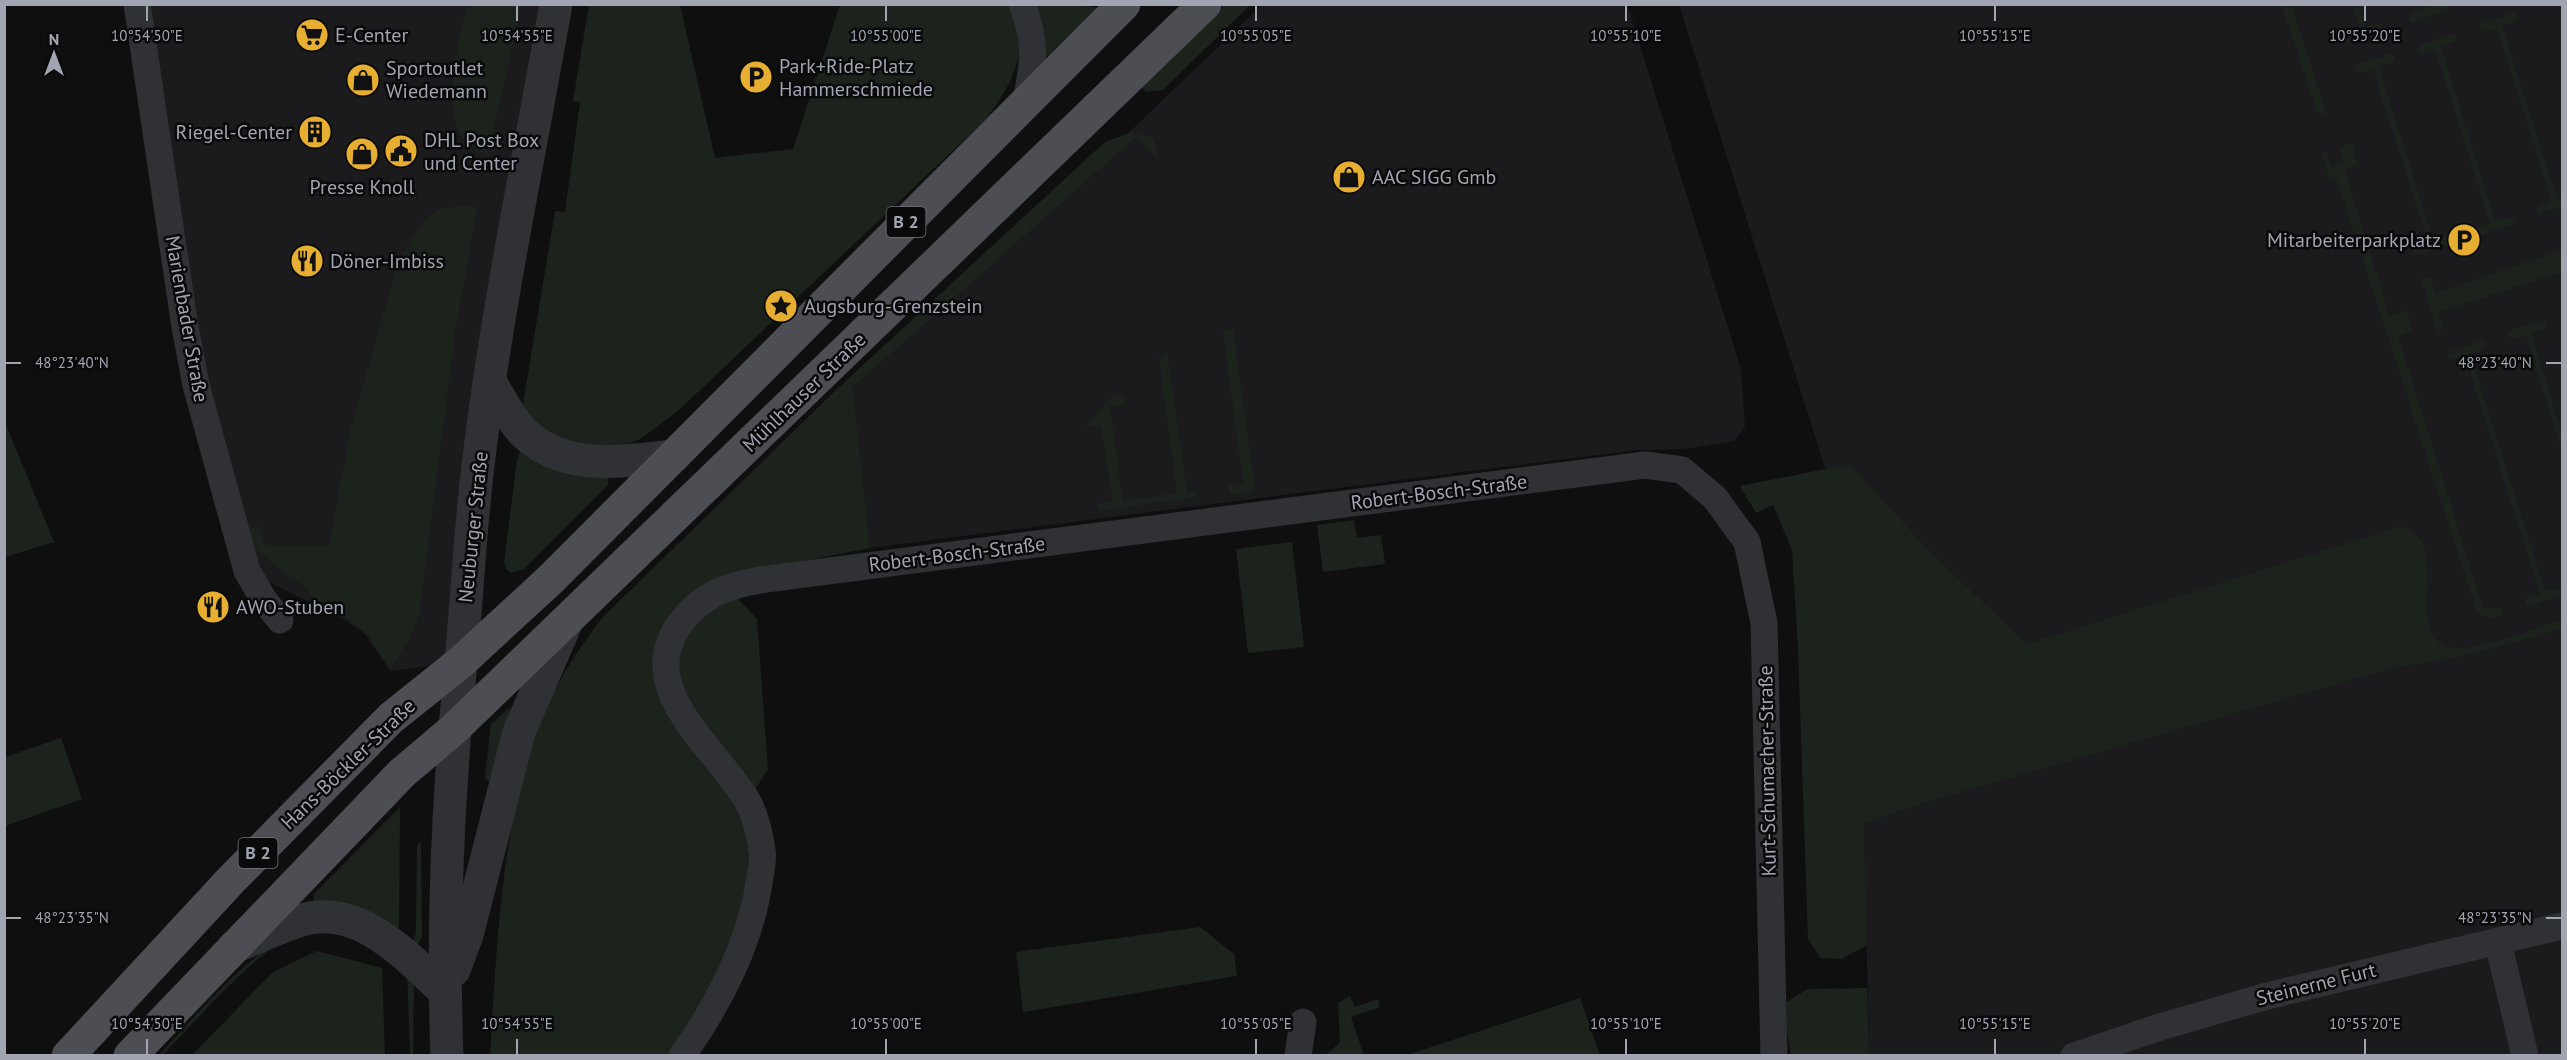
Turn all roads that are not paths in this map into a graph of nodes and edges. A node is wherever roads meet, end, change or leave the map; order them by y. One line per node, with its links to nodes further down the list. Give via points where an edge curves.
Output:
1 (137, 4): 10 (street, Marienbader Straße, via 196,385 247,571)
2 (556, 4): 7 (street, Neuburger Straße)
3 (1022, 4): 6 (street, via 1035,50)
4 (1124, 4): 6 (main road, B 2)
5 (1205, 4): 11 (main road, Mühlhauser Straße / B 2)
6 (1026, 101): 8 (main road, B 2)
7 (490, 382): 8 (street, via 522,431 546,449 586,461 611,463); 12 (street, Neuburger Straße, via 478,466)
8 (674, 456): 12 (main road, B 2)
9 (1715, 498): 22 (street, Robert-Bosch-Straße, via 1682,470 1645,465 759,580 711,594 692,608 674,632 667,660 669,688 685,721 725,767 749,804 763,852 744,946 705,1024); 24 (street, Kurt-Schumacher-Straße, via 1747,542 1764,623)
10 (280, 620)
11 (567, 620): 13 (main road, Mühlhauser Straße / B 2); 17 (street, via 519,732 467,935)
12 (461, 662): 13 (street, Neuburger Straße); 19 (main road, Hans-Böckler-Straße / B 2, via 382,727 232,879)
13 (454, 729): 16 (main road, B 2, via 402,773); 17 (street, Neuburger Straße)
14 (2562, 926): 15 (street, Steinerne Furt)
15 (2499, 942): 25 (street, Steinerne Furt, via 2267,996); 26 (street)
16 (234, 947): 17 (street, via 300,920 336,918 362,924 389,940); 20 (main road, B 2)
17 (444, 991): 21 (street, Neuburger Straße)
18 (1303, 1022): 23 (street)
19 (68, 1056)
20 (130, 1056)
21 (447, 1056)
22 (682, 1056)
23 (1298, 1056)
24 (1774, 1056)
25 (2074, 1056)
26 (2525, 1056)

